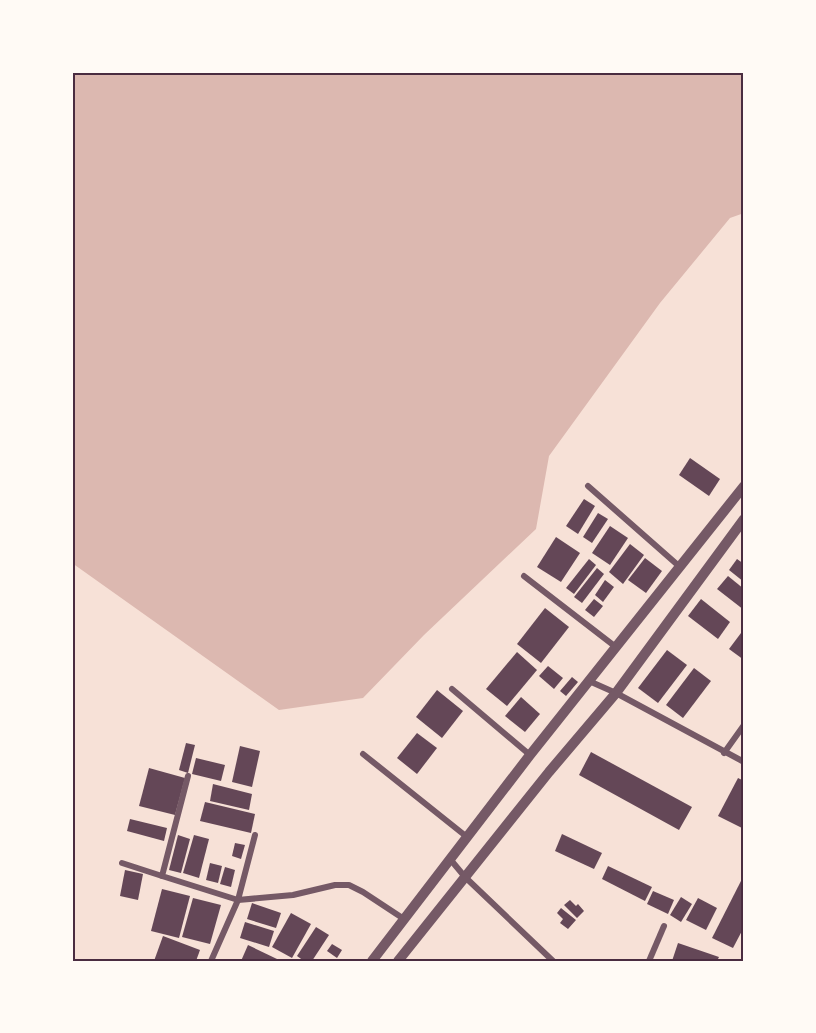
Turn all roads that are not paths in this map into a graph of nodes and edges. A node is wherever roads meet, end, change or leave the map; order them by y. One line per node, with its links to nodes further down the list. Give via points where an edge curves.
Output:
1 (588, 486): 4 (street)
2 (744, 486): 4 (street)
3 (744, 519): 9 (street)
4 (680, 567): 6 (street)
5 (524, 576): 6 (street)
6 (616, 647): 7 (street)
7 (589, 681): 9 (street); 13 (street)
8 (452, 689): 13 (street)
9 (616, 693): 11 (street); 21 (street)
10 (744, 725): 11 (street)
11 (724, 753): 14 (street)
12 (363, 754): 17 (street)
13 (530, 755): 17 (street)
14 (744, 762)
15 (188, 776): 20 (street)
16 (255, 835): 22 (street)
17 (467, 837): 18 (street)
18 (450, 859): 21 (street); 23 (street)
19 (122, 863): 20 (street)
20 (162, 876): 22 (street)
21 (465, 876): 27 (street); 28 (street)
22 (238, 900): 23 (street, via 349,885); 25 (street)
23 (404, 919): 26 (street)
24 (664, 926): 29 (street)
25 (211, 961)
26 (372, 961)
27 (398, 961)
28 (553, 961)
29 (649, 961)

